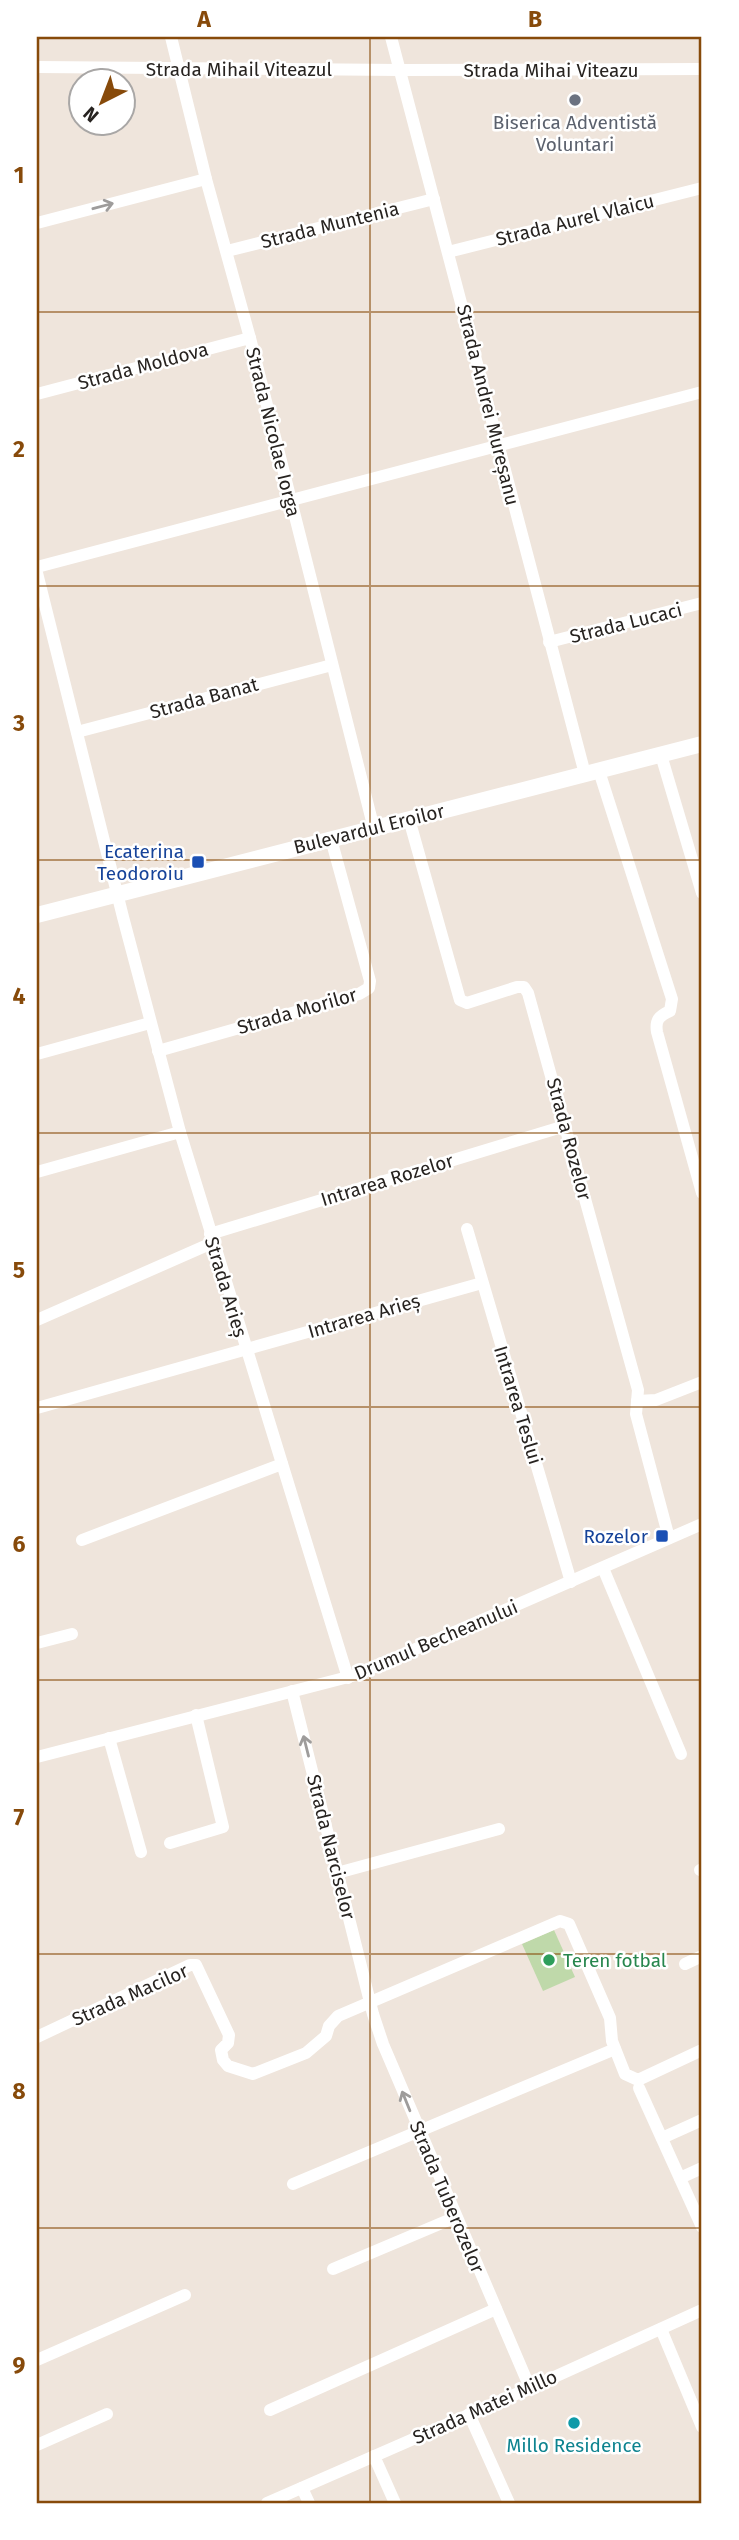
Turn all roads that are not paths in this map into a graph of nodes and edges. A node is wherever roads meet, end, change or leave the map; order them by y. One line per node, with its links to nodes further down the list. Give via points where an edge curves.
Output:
1 (171, 37): 4 (street, Strada Nicolae Iorga)
2 (391, 37): 6 (street, Strada Andrei Mureșanu)
3 (37, 67): 4 (street, Strada Mihail Viteazul)
4 (179, 68): 6 (street, Strada Mihail Viteazul); 7 (street, Strada Nicolae Iorga)
5 (702, 69): 6 (street, Strada Mihai Viteazu)
6 (400, 70): 9 (street, Strada Andrei Mureșanu)
7 (206, 179): 10 (street, one-way to 7); 11 (street, Strada Nicolae Iorga)
8 (702, 188): 12 (street, Strada Aurel Vlaicu)
9 (434, 199): 11 (street, Strada Muntenia); 12 (street, Strada Andrei Mureșanu)
10 (37, 223)
11 (227, 251): 13 (street, Strada Nicolae Iorga)
12 (448, 252): 16 (street, Strada Andrei Mureșanu)
13 (250, 338): 15 (street, Strada Moldova); 17 (street, Strada Nicolae Iorga)
14 (702, 392): 16 (street)
15 (37, 394)
16 (498, 445): 17 (street); 21 (street, Strada Andrei Mureșanu)
17 (290, 499): 18 (street); 22 (street, Strada Nicolae Iorga)
18 (37, 567)
19 (37, 573): 23 (street, Strada Arieș)
20 (702, 603): 21 (street, Strada Lucaci)
21 (549, 642): 26 (street, Strada Andrei Mureșanu)
22 (332, 665): 23 (street, Strada Banat); 28 (street, Strada Nicolae Iorga)
23 (77, 732): 31 (street, Strada Arieș)
24 (702, 744): 25 (main road, Bulevardul Eroilor)
25 (661, 755): 26 (main road, Bulevardul Eroilor); 30 (street)
26 (592, 772): 27 (main road, Bulevardul Eroilor); 39 (street, Strada Andrei Mureșanu, via 673,999 670,1011 656,1025)
27 (409, 819): 28 (main road, Bulevardul Eroilor); 36 (street, Strada Rozelor, via 460,1000 467,1003 524,987)
28 (374, 828): 29 (main road, Bulevardul Eroilor)
29 (331, 839): 31 (main road, Bulevardul Eroilor); 34 (street, Strada Morilor, via 369,988)
30 (702, 893)
31 (117, 894): 32 (main road, Bulevardul Eroilor); 33 (street, Strada Arieș)
32 (37, 915)
33 (150, 1023): 34 (street, Strada Arieș); 35 (street)
34 (158, 1051): 37 (street, Strada Arieș)
35 (37, 1054)
36 (565, 1126): 41 (street, Intrarea Rozelor); 46 (street, Strada Rozelor, via 638,1391)
37 (180, 1132): 38 (street); 41 (street, Strada Arieș)
38 (37, 1172)
39 (702, 1193)
40 (467, 1228): 42 (street, Intrarea Teslui)
41 (211, 1238): 43 (street, Intrarea Rozelor); 44 (street, Strada Arieș)
42 (482, 1283): 44 (street, Intrarea Arieș); 53 (street, Intrarea Teslui)
43 (37, 1320)
44 (246, 1351): 47 (street, Intrarea Arieș); 48 (street, Strada Arieș)
45 (702, 1382): 46 (street, via 656,1400)
46 (637, 1401): 50 (street, Strada Rozelor, via 636,1414)
47 (37, 1408)
48 (282, 1464): 51 (street); 56 (street, Strada Arieș)
49 (702, 1524): 50 (street, Drumul Becheanului)
50 (669, 1538): 52 (street, Drumul Becheanului)
51 (82, 1540)
52 (603, 1568): 53 (street, Drumul Becheanului); 60 (street)
53 (571, 1582): 56 (street, Drumul Becheanului)
54 (72, 1634): 55 (street)
55 (37, 1643)
56 (348, 1678): 57 (street, Drumul Becheanului)
57 (292, 1691): 58 (street, Drumul Becheanului); 65 (street, Strada Narciselor, one-way to 57)
58 (196, 1715): 59 (street, Drumul Becheanului); 63 (street, via 223,1827)
59 (109, 1738): 61 (street, Drumul Becheanului); 64 (street)
60 (681, 1754)
61 (37, 1757)
62 (499, 1829): 65 (street)
63 (170, 1843)
64 (141, 1852)
65 (337, 1873): 68 (street, Strada Narciselor)
66 (702, 1956): 67 (street)
67 (685, 1964)
68 (371, 2002): 69 (street, Strada Macilor, via 338,2016 326,2036 306,2053 253,2074 223,2060 221,2050 229,2035 196,1965); 70 (street, via 564,1921 610,2018); 74 (street, Strada Tuberozelor, one-way to 68)
69 (37, 2037)
70 (615, 2049): 72 (street, via 625,2074); 74 (street)
71 (702, 2050): 72 (street)
72 (638, 2084): 75 (street)
73 (702, 2120): 75 (street)
74 (419, 2132): 78 (street); 79 (street, Strada Tuberozelor)
75 (662, 2138): 77 (street)
76 (702, 2168): 77 (street)
77 (680, 2178): 80 (street)
78 (293, 2184)
79 (456, 2217): 81 (street); 83 (street, Strada Tuberozelor)
80 (702, 2227)
81 (333, 2269)
82 (185, 2295): 86 (street)
83 (496, 2309): 87 (street, Strada Tuberozelor); 88 (street)
84 (702, 2310): 85 (street, Strada Matei Millo)
85 (661, 2329): 87 (street, Strada Matei Millo); 91 (street)
86 (37, 2360)
87 (530, 2388): 90 (street, Strada Matei Millo)
88 (270, 2410)
89 (107, 2414): 92 (street)
90 (470, 2414): 93 (street, Strada Matei Millo); 98 (street)
91 (702, 2427)
92 (37, 2445)
93 (374, 2456): 94 (street, Strada Matei Millo); 97 (street)
94 (302, 2488): 95 (street, Strada Matei Millo); 96 (street)
95 (267, 2503)
96 (309, 2503)
97 (396, 2503)
98 (509, 2503)

